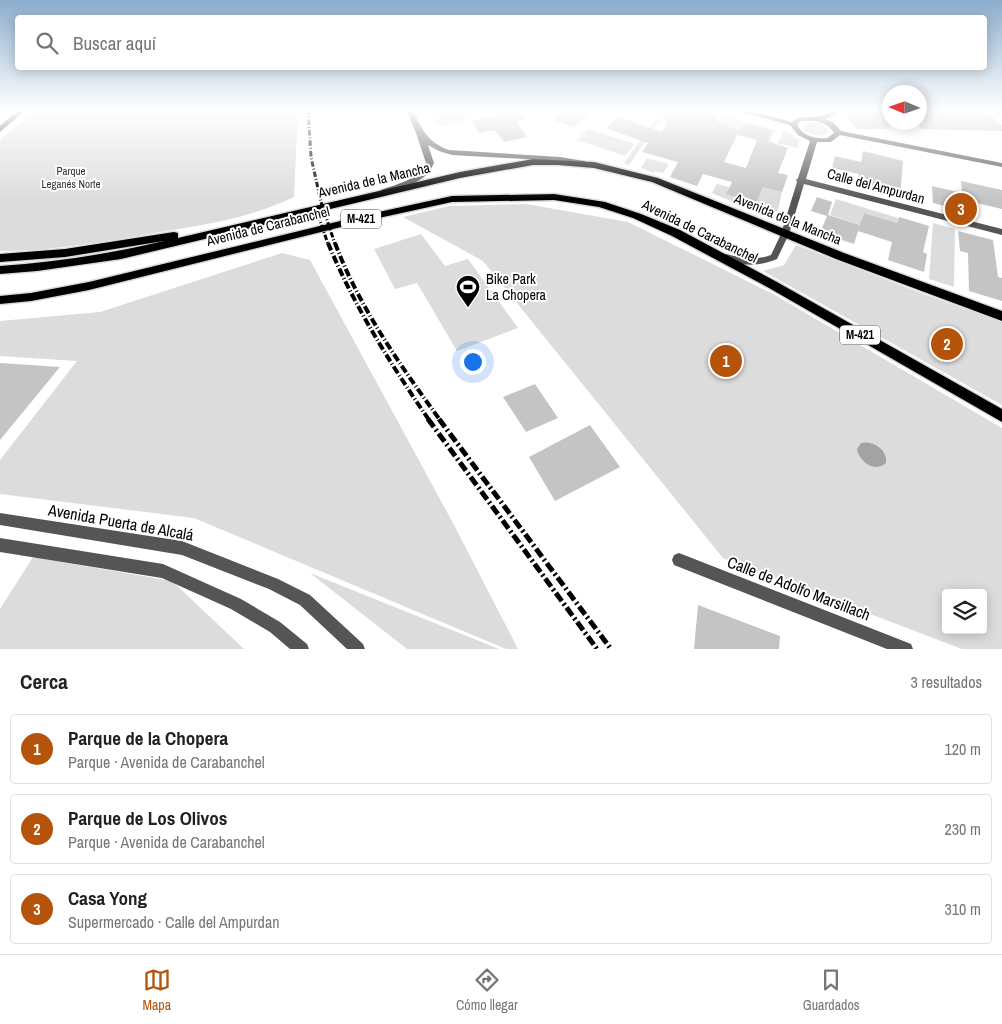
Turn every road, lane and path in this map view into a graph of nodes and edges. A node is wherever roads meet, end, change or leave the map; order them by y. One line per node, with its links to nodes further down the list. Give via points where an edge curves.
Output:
1 (422, 139): 9 (street, via 430,163 423,176)
2 (425, 139): 6 (street, via 437,149 452,153 560,159)
3 (831, 139): 5 (street)
4 (870, 139): 7 (street)
5 (814, 140): 8 (street)
6 (594, 165): 9 (main road, Avenida de la Mancha, via 533,162); 12 (main road, Avenida de la Mancha, via 654,180)
7 (1002, 165)
8 (800, 180): 11 (street, Calle del Ampurdan); 12 (street)
9 (383, 192): 10 (main road, Avenida de la Mancha)
10 (238, 228): 14 (main road, via 65,253); 15 (main road, Avenida de la Mancha, via 121,255)
11 (1002, 232)
12 (785, 234): 13 (street, via 774,257 760,263 740,262); 17 (main road, Avenida de la Mancha)
13 (718, 254): 16 (main road, Avenida de Carabanchel / M-421, via 637,216 601,204 554,197 452,199 59,293); 18 (main road, Avenida de Carabanchel / M-421)
14 (0, 258)
15 (0, 270)
16 (0, 300)
17 (1002, 316)
18 (1002, 416)
19 (0, 519): 23 (street, Avenida Puerta de Alcalá, via 182,548 305,600)
20 (0, 544): 22 (street, via 163,571 236,604 275,627)
21 (679, 560): 24 (street, Calle de Adolfo Marsillach)
22 (302, 649)
23 (358, 649)
24 (906, 649)

